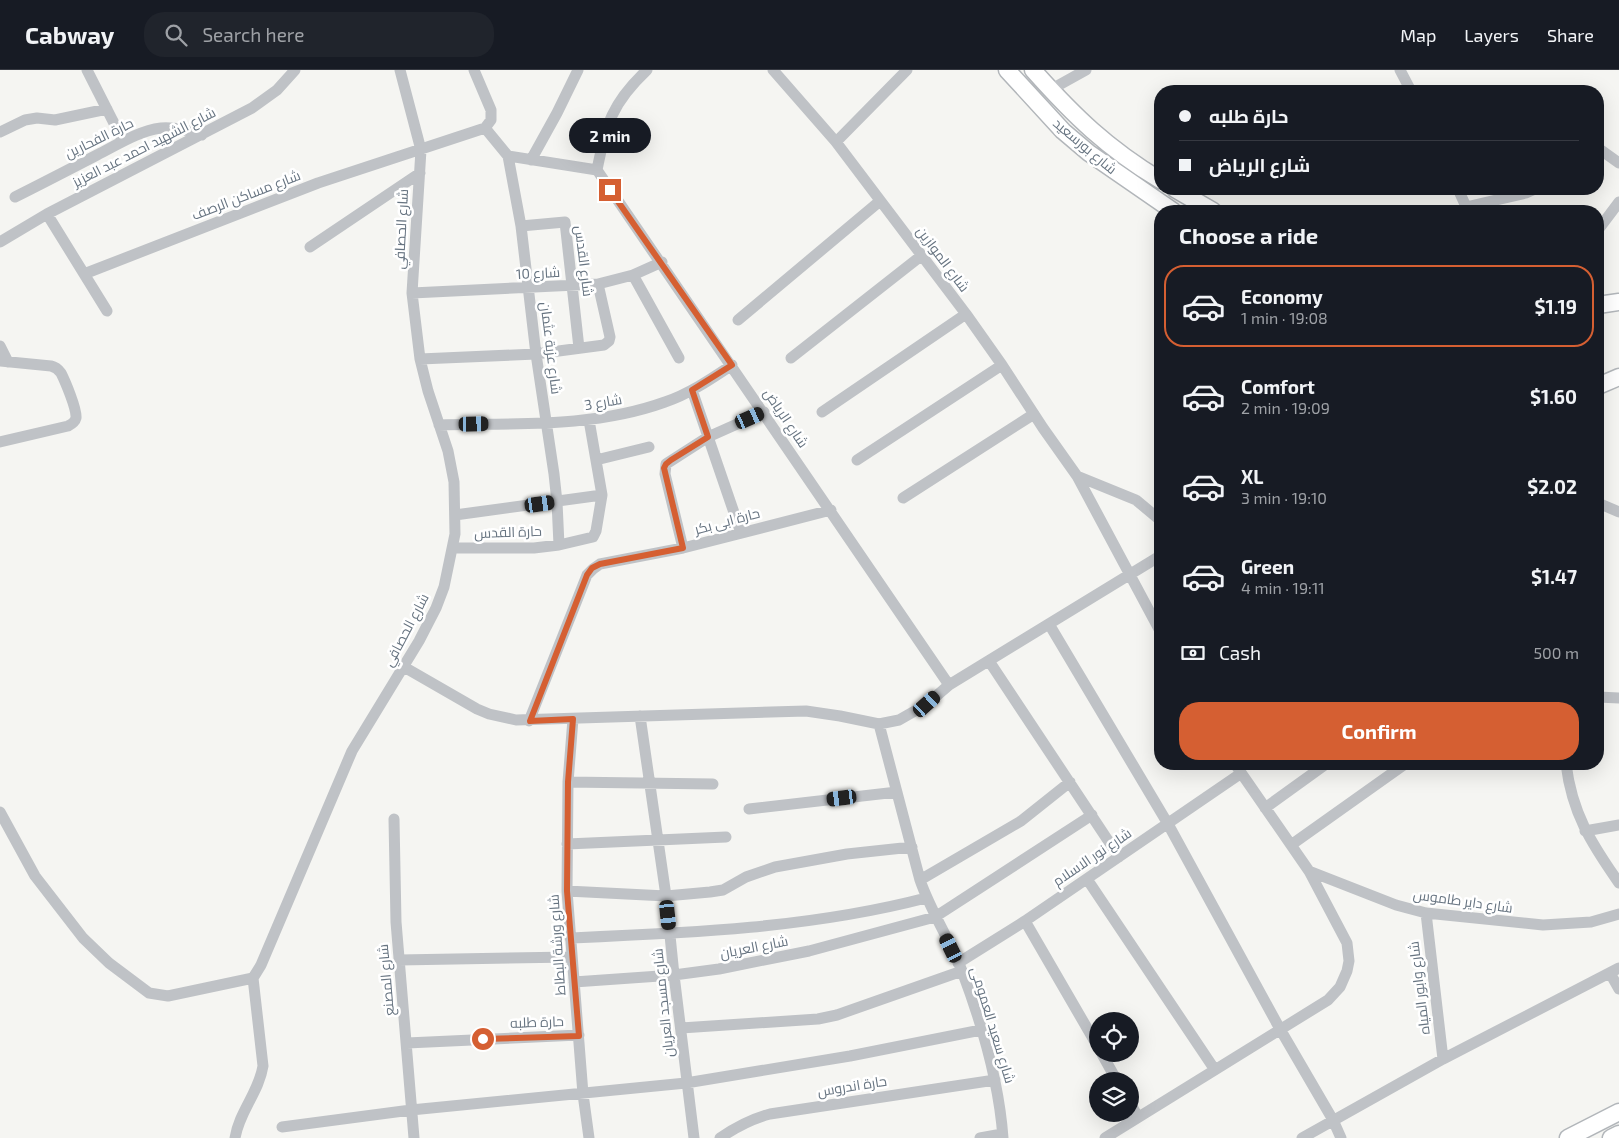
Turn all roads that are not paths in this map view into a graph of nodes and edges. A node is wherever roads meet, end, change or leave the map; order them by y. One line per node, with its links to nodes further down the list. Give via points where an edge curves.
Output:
1 (87, 70): 15 (street)
2 (295, 70): 18 (street, شارع الشهيد احمد عبد العزيز, via 266,100)
3 (400, 70): 21 (street, شارع الحصافي)
4 (474, 70): 16 (street, via 491,110 491,120)
5 (578, 70): 24 (street)
6 (647, 70): 26 (street, via 628,87 611,114)
7 (773, 70): 20 (street, شارع الموازين)
8 (908, 70): 20 (street)
9 (1007, 70): 34 (main road, شارع بورسعيد, via 1063,131)
10 (1033, 70): 14 (main road, شارع بورسعيد)
11 (1086, 70): 14 (street)
12 (1400, 70): 13 (street)
13 (1408, 85)
14 (1050, 90): 28 (main road, شارع بورسعيد, via 1103,142)
15 (107, 109): 17 (street, via 55,120 25,120); 19 (street)
16 (485, 128): 21 (street, شارع مساكن الرصف); 23 (street)
17 (0, 132)
18 (202, 135): 19 (street, حارة الفحارين, via 174,128 159,129); 37 (street, شارع الشهيد احمد عبد العزيز)
19 (123, 141): 31 (street, حارة الفحارين)
20 (836, 142): 32 (street, شارع الموازين)
21 (421, 150): 27 (street, شارع الحصافي); 44 (street, شارع مساكن الرصف, via 318,183)
22 (1604, 152): 25 (street)
23 (508, 156): 24 (street); 39 (street, شارع عزبة عثمان)
24 (531, 160): 26 (street)
25 (1619, 163)
26 (597, 170): 43 (street, شارع الرياض)
27 (420, 173): 41 (street); 49 (street, شارع الحصافي)
28 (1154, 176)
29 (1185, 195): 35 (main road)
30 (1519, 195): 36 (street)
31 (16, 198)
32 (880, 201): 42 (street, شارع الموازين); 54 (street)
33 (1619, 202): 38 (street)
34 (1164, 205)
35 (1203, 205)
36 (1482, 205)
37 (47, 214): 40 (street, شارع الشهيد احمد عبد العزيز); 44 (street)
38 (1604, 222)
39 (521, 226): 47 (street, شارع القدس, via 565,222); 48 (street, شارع عزبة عثمان)
40 (0, 242)
41 (310, 247)
42 (922, 256): 53 (street, شارع الموازين); 59 (street)
43 (662, 262): 45 (street, شارع 10); 62 (street, شارع الرياض)
44 (84, 274): 52 (street)
45 (634, 275): 46 (street, شارع 10); 58 (street)
46 (598, 284): 47 (street, شارع 10); 56 (street, via 609,341 604,345)
47 (572, 287): 48 (street, شارع 10); 56 (street, شارع القدس)
48 (528, 289): 49 (street, شارع 10); 57 (street, شارع عزبة عثمان)
49 (412, 293): 60 (street, شارع الحصافي)
50 (1619, 302): 51 (main road)
51 (1604, 304)
52 (107, 311)
53 (966, 314): 63 (street, شارع الموازين); 68 (street)
54 (738, 320)
55 (0, 346): 61 (street)
56 (579, 348): 57 (street)
57 (536, 354): 60 (street); 71 (street, شارع عزبة عثمان)
58 (679, 358)
59 (791, 358)
60 (420, 359): 72 (street, شارع الحصافي)
61 (4, 361): 74 (street, via 57,368 76,416 74,423 68,426)
62 (732, 365): 66 (street, شارع 3); 67 (street, شارع الرياض)
63 (1002, 365): 69 (street, شارع الموازين); 77 (street)
64 (1619, 377): 65 (main road)
65 (1604, 383)
66 (692, 390): 70 (street, شارع 3, via 632,412); 73 (street)
67 (764, 412): 73 (street); 83 (street, شارع الرياض)
68 (822, 412)
69 (1034, 414): 78 (street, شارع الموازين); 80 (street)
70 (589, 420): 71 (street, شارع 3); 76 (street, حارة القدس)
71 (546, 423): 72 (street, شارع 3); 81 (street, شارع عزبة عثمان)
72 (439, 425): 85 (street, شارع الحصافي, via 454,482)
73 (708, 437): 87 (street); 90 (street, via 671,460 664,468)
74 (0, 442)
75 (649, 447): 76 (street)
76 (596, 460): 79 (street, حارة القدس)
77 (857, 460)
78 (1077, 476): 86 (street, via 1136,500); 92 (street, شارع الموازين)
79 (602, 495): 81 (street); 88 (street, حارة القدس, via 596,531 592,537)
80 (903, 498)
81 (558, 502): 85 (street); 88 (street, شارع عزبة عثمان)
82 (1604, 506): 84 (street)
83 (831, 510): 87 (street, حارة ابى بكر); 97 (street, شارع الرياض)
84 (1619, 512)
85 (456, 515): 89 (street, شارع الحصافي)
86 (1154, 515)
87 (741, 533): 90 (street, حارة ابى بكر)
88 (559, 545): 89 (street, حارة القدس)
89 (453, 548): 96 (street, شارع الحصافي, via 436,608)
90 (683, 548): 102 (street, حارة ابى بكر, via 592,568)
91 (1154, 560): 92 (street)
92 (1129, 575): 93 (street, شارع الموازين); 94 (street)
93 (1154, 620)
94 (1049, 624): 95 (street); 119 (street)
95 (989, 661): 97 (street); 110 (street)
96 (404, 667): 102 (street, via 477,709 502,718); 146 (street, شارع الحصافي, via 352,751)
97 (950, 685): 103 (street, via 927,704 899,720)
98 (1604, 697): 99 (street)
99 (1619, 698)
100 (640, 716): 101 (street); 103 (street, via 806,712); 111 (street, شارع مسجد العريان)
101 (573, 719): 102 (street); 109 (street, شارع ورشة البطاط)
102 (530, 721)
103 (879, 724): 113 (street, شارع سعيد العمومى)
104 (1237, 770): 119 (street, شارع نور الاسلام)
105 (1239, 770): 114 (street)
106 (1318, 770): 114 (street)
107 (1397, 770): 125 (street)
108 (1567, 770): 121 (street, via 1570,792)
109 (568, 782): 111 (street); 124 (street, شارع ورشة البطاط)
110 (1070, 782): 117 (street); 130 (street, via 1021,821)
111 (650, 784): 112 (street); 123 (street, شارع مسجد العريان)
112 (713, 784)
113 (897, 792): 115 (street); 126 (street, شارع سعيد العمومى)
114 (1265, 808): 125 (street)
115 (749, 809)
116 (0, 812): 146 (street, via 35,876 83,938 108,963 149,993 168,996)
117 (1092, 815): 127 (street); 137 (street, شارع العريان)
118 (394, 819): 142 (street, شارع المصنع)
119 (1168, 824): 127 (street, شارع نور الاسلام); 150 (street)
120 (1619, 825): 121 (street)
121 (1585, 831): 131 (street)
122 (726, 837): 123 (street)
123 (658, 841): 124 (street); 133 (street, شارع مسجد العريان)
124 (567, 844): 132 (street, شارع ورشة البطاط)
125 (1291, 845): 128 (street)
126 (912, 847): 130 (street, شارع سعيد العمومى); 133 (street, via 775,867 746,877 724,890)
127 (1119, 857): 129 (street, شارع نور الاسلام)
128 (1309, 871): 135 (street, شارع داير طاموس, via 1396,905); 150 (street, via 1347,943 1347,971 1334,994)
129 (1087, 879): 138 (street, شارع نور الاسلام); 156 (street)
130 (920, 880): 134 (street, شارع سعيد العمومى)
131 (1619, 883)
132 (567, 891): 133 (street); 140 (street, شارع ورشة البطاط)
133 (666, 896): 139 (street, شارع مسجد العريان)
134 (926, 898): 137 (street, شارع سعيد العمومى); 139 (street, via 811,920)
135 (1426, 913): 136 (street, شارع داير طاموس, via 1543,925 1591,922); 155 (street, شارع وابور المياه)
136 (1619, 914)
137 (935, 917): 143 (street, شارع سعيد العمومى); 145 (street, شارع العريان, via 800,953)
138 (1025, 920): 143 (street, شارع نور الاسلام); 152 (street)
139 (670, 934): 140 (street); 145 (street, شارع مسجد العريان)
140 (570, 938): 141 (street, شارع ورشة البطاط)
141 (572, 957): 142 (street); 147 (street, شارع ورشة البطاط)
142 (399, 960): 154 (street, شارع المصنع)
143 (960, 967): 149 (street, شارع نور الاسلام, via 824,1018); 151 (street, شارع سعيد العمومى)
144 (1615, 970): 148 (street); 155 (street)
145 (674, 975): 147 (street, شارع العريان); 149 (street, شارع مسجد العريان)
146 (253, 978): 168 (street, via 263,1066 240,1117)
147 (574, 982): 153 (street, شارع ورشة البطاط)
148 (1619, 989)
149 (681, 1028): 158 (street, شارع مسجد العريان)
150 (1280, 1029): 156 (street); 163 (street)
151 (981, 1030): 157 (street, شارع سعيد العمومى); 158 (street, via 850,1056)
152 (1089, 1030)
153 (579, 1036): 154 (street, حارة طلبه); 159 (street, شارع ورشة البطاط)
154 (407, 1043): 160 (street, شارع المصنع)
155 (1443, 1059): 163 (street)
156 (1215, 1070): 162 (street)
157 (995, 1080): 167 (street, شارع سعيد العمومى); 172 (street, حارة اندروس, via 770,1114 745,1122)
158 (686, 1082): 159 (street); 171 (street, شارع مسجد العريان)
159 (583, 1094): 160 (street); 170 (street, شارع ورشة البطاط)
160 (411, 1110): 165 (street); 169 (street, شارع المصنع)
161 (1619, 1112): 177 (main road)
162 (1139, 1116)
163 (1333, 1120): 175 (street); 176 (street)
164 (1130, 1122): 174 (street)
165 (282, 1127)
166 (1619, 1134): 178 (main road)
167 (1003, 1136): 173 (street)
168 (235, 1138)
169 (414, 1138)
170 (589, 1138)
171 (694, 1138)
172 (720, 1138)
173 (980, 1138)
174 (1105, 1138)
175 (1302, 1138)
176 (1341, 1138)
177 (1568, 1138)
178 (1611, 1138)

